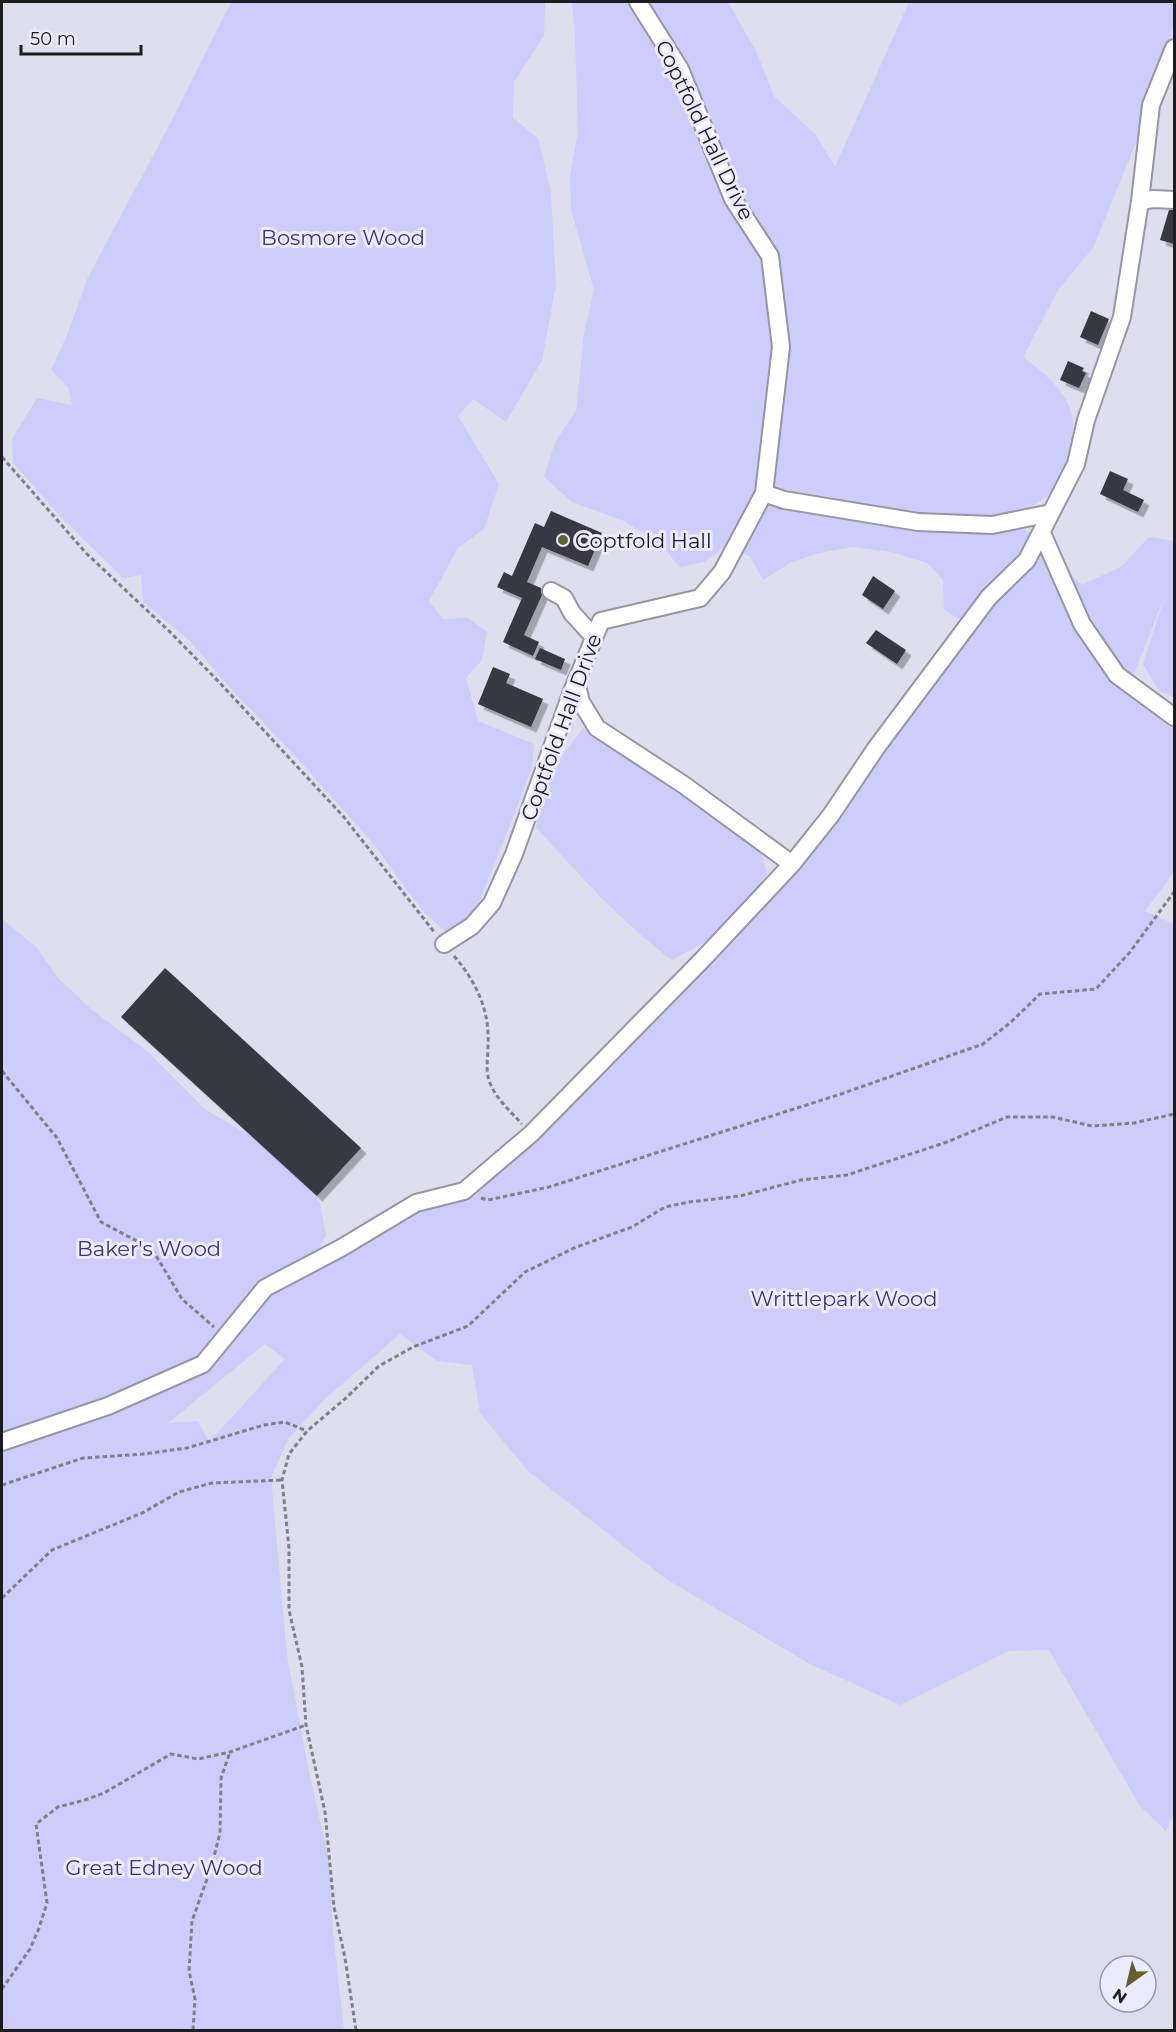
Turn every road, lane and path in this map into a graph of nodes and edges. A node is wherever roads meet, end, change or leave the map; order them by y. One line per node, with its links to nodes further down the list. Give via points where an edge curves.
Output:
1 (638, 2): 7 (lane, Coptfold Hall Drive, via 680,69 733,199 770,256 781,347)
2 (1174, 48): 3 (lane)
3 (1170, 72): 5 (lane, via 1151,105)
4 (1174, 200): 5 (lane)
5 (1140, 201): 8 (lane, via 1122,317 1086,420 1076,464)
6 (2, 457): 16 (path, via 86,553 219,682 343,816)
7 (764, 493): 8 (lane, via 784,500 918,522 992,525); 11 (lane, Coptfold Hall Drive, via 722,572 700,598 601,621)
8 (1051, 513): 9 (lane)
9 (1042, 533): 13 (lane, via 1082,624 1117,675); 14 (lane, via 1027,560 989,597)
10 (551, 591): 11 (lane, via 564,598)
11 (594, 637): 12 (lane, Coptfold Hall Drive)
12 (576, 681): 14 (lane, via 581,702 597,728 684,785); 16 (lane, Coptfold Hall Drive, via 514,854 492,903 472,926)
13 (1174, 717)
14 (792, 864): 19 (lane)
15 (1174, 892): 20 (path, via 1130,952 1096,989 1040,994 983,1044 841,1094 549,1187 488,1200)
16 (444, 944): 19 (path, via 483,1001 489,1082 500,1101)
17 (2, 1071): 21 (path, via 57,1138 101,1222 152,1248 182,1299)
18 (1174, 1114): 22 (path, via 1134,1123 1092,1126 1053,1117 1007,1117 947,1142 847,1175 801,1180 740,1196 665,1207 632,1227 574,1248 525,1272 468,1326 379,1365)
19 (531, 1134): 20 (lane)
20 (464, 1191): 21 (lane, via 416,1203 265,1288)
21 (225, 1337): 23 (lane, via 203,1364 108,1406)
22 (307, 1431): 24 (path, via 289,1454); 25 (path, via 285,1422 264,1425 187,1448 83,1458)
23 (2, 1442)
24 (282, 1480): 26 (path, via 212,1483 179,1492 142,1513 52,1550); 27 (path, via 289,1548 289,1610 302,1667)
25 (2, 1485)
26 (2, 1598)
27 (306, 1725): 28 (path); 31 (path, via 325,1812 334,1907)
28 (230, 1752): 29 (path, via 198,1759 171,1754 104,1793 58,1807 36,1824 47,1903 30,1949); 30 (path, via 221,1778 220,1833 192,1921 189,1971 195,1999)
29 (2, 1989)
30 (193, 2031)
31 (356, 2031)

